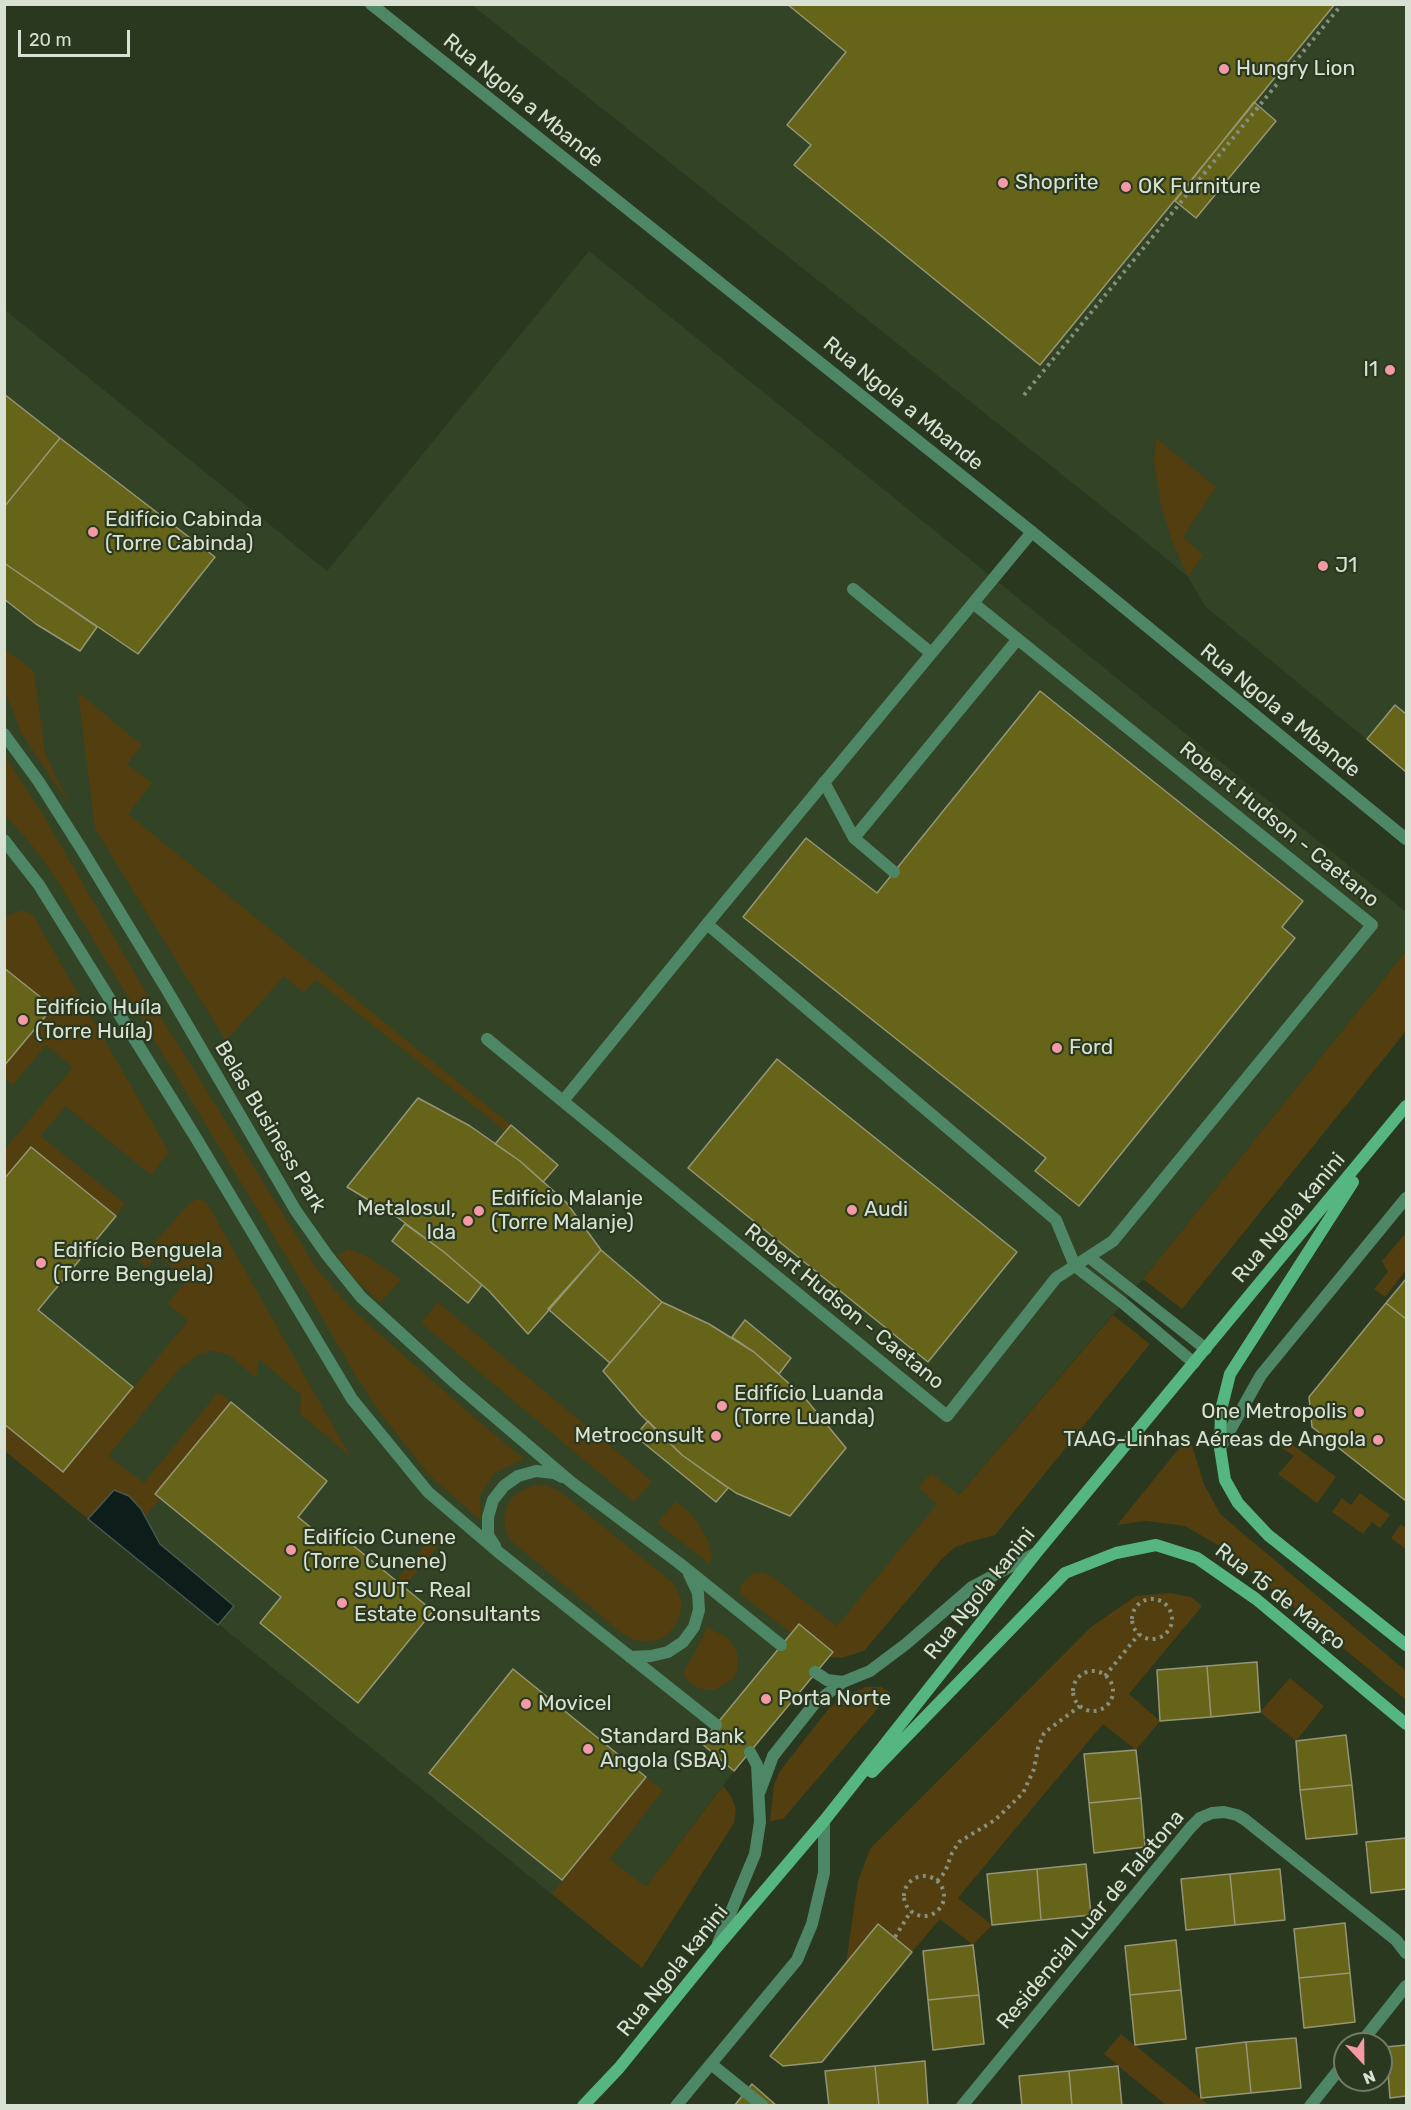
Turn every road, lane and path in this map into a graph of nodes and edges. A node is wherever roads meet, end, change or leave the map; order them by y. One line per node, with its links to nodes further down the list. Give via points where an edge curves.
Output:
1 (371, 4): 4 (street, Rua Ngola a Mbande)
2 (1342, 4): 3 (path)
3 (1024, 395)
4 (1032, 532): 6 (street); 12 (street, Rua Ngola a Mbande)
5 (853, 589): 8 (street)
6 (973, 603): 7 (street, Robert Hudson - Caetano); 8 (street)
7 (1017, 640): 11 (street); 21 (street, Robert Hudson - Caetano, via 1372,925 1113,1241)
8 (931, 653): 10 (street)
9 (4, 734): 26 (street, Belas Business Park, via 78,844 296,1211 327,1255 361,1297)
10 (824, 782): 11 (street); 15 (street)
11 (854, 837): 14 (street)
12 (1407, 839)
13 (4, 840): 27 (street, via 39,885 352,1399 428,1492)
14 (894, 872)
15 (707, 924): 17 (street); 22 (street, via 1056,1220)
16 (487, 1038): 17 (street, Robert Hudson - Caetano)
17 (563, 1101): 22 (street, Robert Hudson - Caetano, via 946,1416 1056,1278)
18 (1407, 1106): 19 (street, Rua Ngola kanini)
19 (1382, 1138): 23 (street, Rua Ngola kanini); 25 (street, via 1230,1374 1221,1410)
20 (1407, 1198): 25 (street, via 1261,1376)
21 (1089, 1257): 22 (street, Robert Hudson - Caetano); 23 (street)
22 (1075, 1266): 24 (street)
23 (1206, 1349): 24 (street, Rua Ngola kanini)
24 (1194, 1363): 28 (street, Rua Ngola kanini)
25 (1220, 1448): 32 (street, via 1226,1480 1238,1503 1268,1536)
26 (571, 1482): 27 (street, Belas Business Park, via 554,1473 536,1472 519,1476 504,1486 493,1500 488,1517 488,1535); 29 (street, Belas Business Park)
27 (497, 1551): 33 (street)
28 (1037, 1552): 36 (street, via 972,1587 870,1671); 42 (street, Rua Ngola kanini)
29 (679, 1563): 31 (street, Belas Business Park); 33 (street, Belas Business Park, via 691,1576 698,1593 694,1627 683,1642 668,1652)
30 (1139, 1634): 30 (path, via 1156,1639 1167,1632 1172,1620 1167,1607 1149,1600 1137,1606 1132,1617); 35 (path)
31 (781, 1645)
32 (1407, 1645)
33 (630, 1657): 39 (street)
34 (816, 1672): 36 (street, via 827,1680)
35 (1105, 1676): 37 (path, via 1090,1672 1078,1678 1073,1690); 37 (path, via 1112,1685 1108,1704 1097,1711)
36 (843, 1682): 41 (street, via 815,1702 772,1756)
37 (1080, 1706): 43 (path, via 1044,1733 1023,1793 995,1820 959,1842)
38 (1407, 1724): 42 (street, Rua 15 de Março, via 1248,1593 1197,1558 1156,1545 1116,1553 1065,1573)
39 (716, 1725)
40 (750, 1752): 41 (street, via 757,1765)
41 (759, 1791): 46 (street, via 755,1854)
42 (824, 1821): 46 (street, Rua Ngola kanini); 50 (street, via 824,1873 812,1924 797,1960)
43 (938, 1881): 44 (path, via 944,1897 939,1909 922,1916); 44 (path, via 921,1876 909,1883 905,1900)
44 (911, 1911): 45 (path)
45 (895, 1937)
46 (717, 1947): 53 (street, Rua Ngola kanini, via 619,2068)
47 (1407, 1953): 55 (street, Residencial Luar de Talatona, via 1396,1940 1244,1819 1224,1812 1212,1813 1191,1827)
48 (1407, 1986): 49 (street)
49 (1370, 2032)
50 (711, 2064): 52 (street); 54 (street)
51 (1333, 2077): 56 (street)
52 (682, 2104)
53 (583, 2106)
54 (763, 2106)
55 (962, 2106)
56 (1310, 2106)

